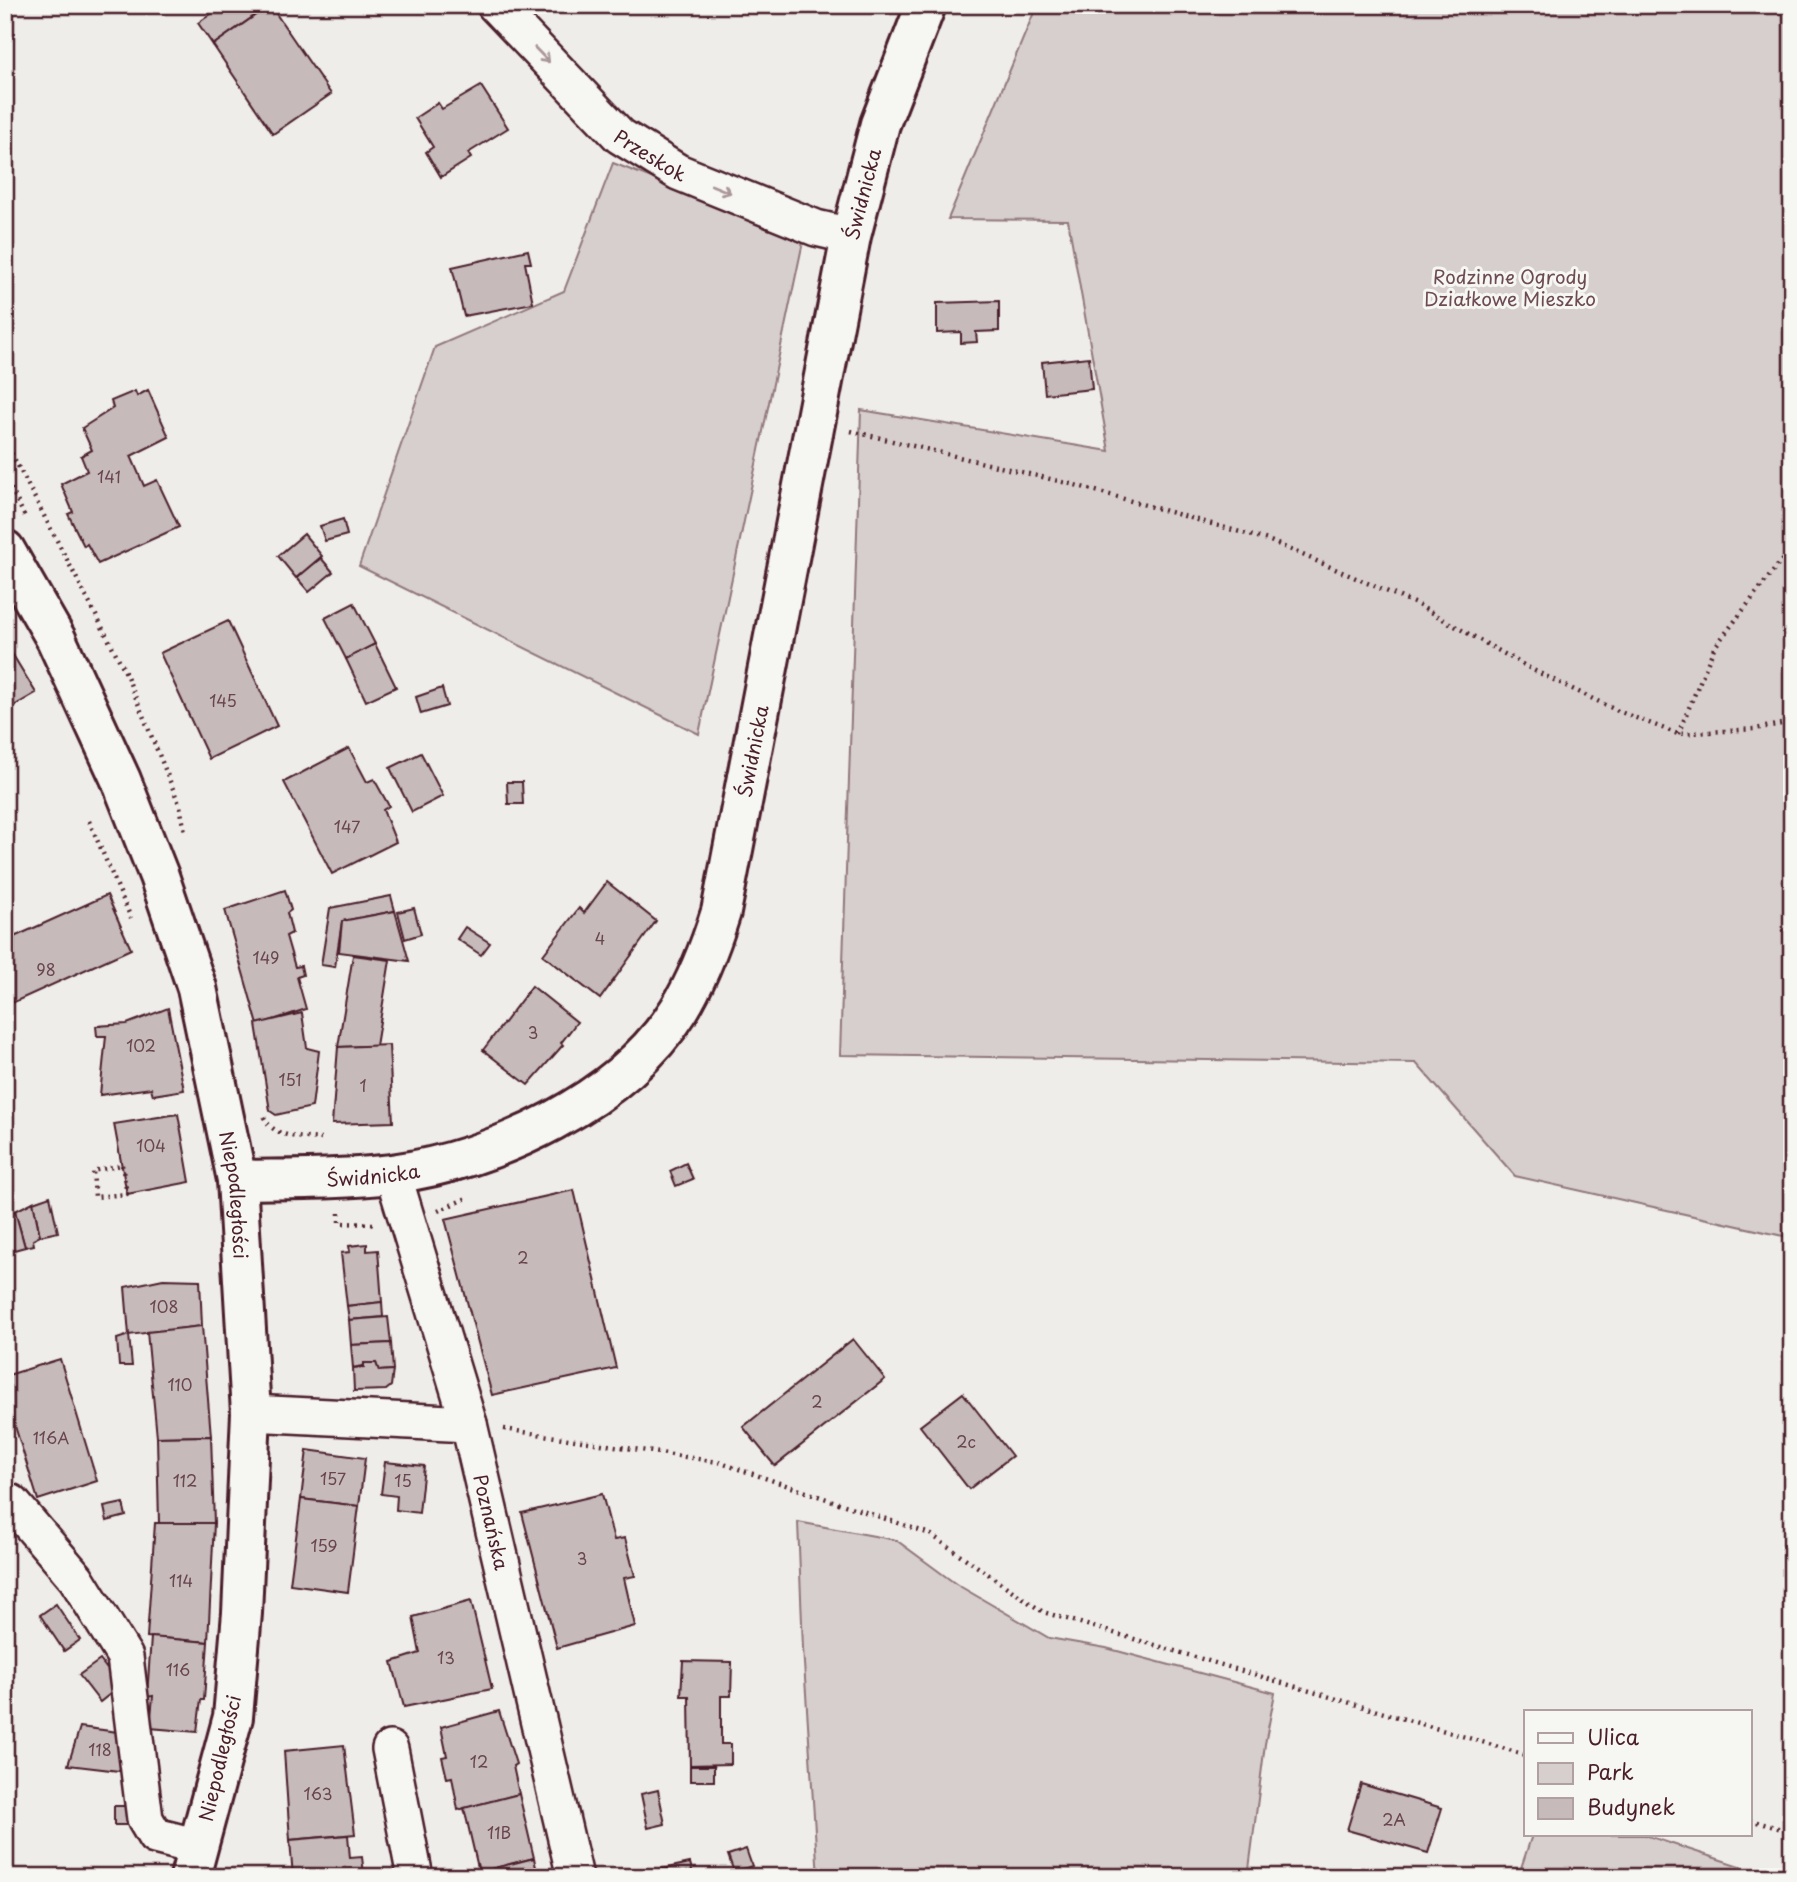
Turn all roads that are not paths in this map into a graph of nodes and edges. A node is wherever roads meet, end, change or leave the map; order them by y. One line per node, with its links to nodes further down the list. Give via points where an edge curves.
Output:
1 (495, 5): 3 (street, Przeskok, one-way to 3, via 620,136 678,172 816,228)
2 (926, 5): 3 (main road, Świdnicka, via 880,124)
3 (851, 236): 5 (main road, Świdnicka, via 721,912 706,960 678,1011 650,1047 611,1083 519,1138 460,1160)
4 (5, 550): 6 (main road, Niepodległości, via 56,639 159,876 197,988)
5 (393, 1174): 6 (main road, Świdnicka); 8 (street, Poznańska)
6 (237, 1180): 7 (main road, Niepodległości)
7 (251, 1413): 8 (street); 11 (main road, Niepodległości, via 233,1717)
8 (469, 1423): 13 (street, Poznańska)
9 (5, 1500): 11 (street, via 76,1578 125,1657 145,1819 155,1836)
10 (390, 1749): 12 (street)
11 (194, 1862)
12 (415, 1877)
13 (575, 1877)

